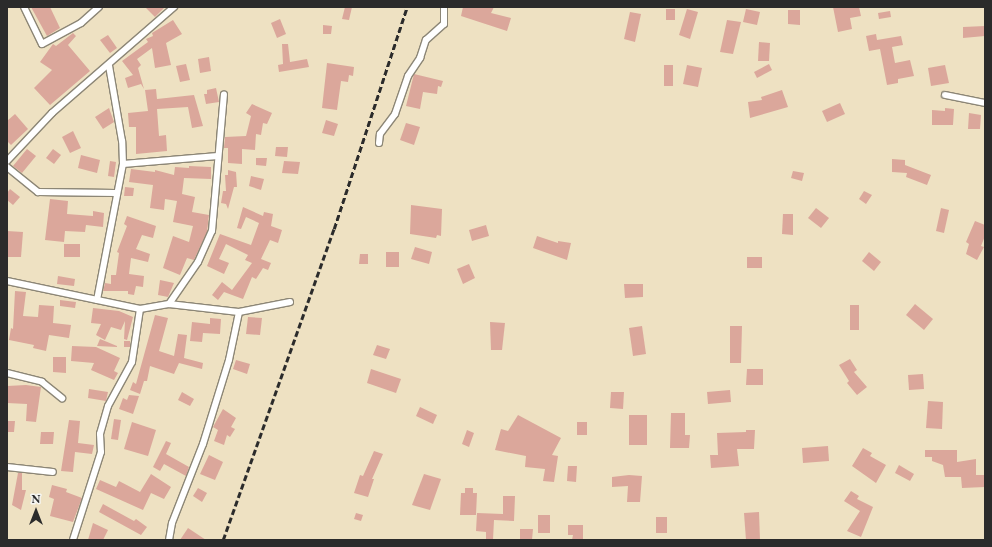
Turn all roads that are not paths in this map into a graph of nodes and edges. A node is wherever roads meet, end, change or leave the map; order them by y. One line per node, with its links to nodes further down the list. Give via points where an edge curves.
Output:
1 (24, 7): 2 (street, via 42,44 81,23)
2 (99, 7)
3 (174, 7): 5 (street)
4 (444, 7): 9 (street, via 444,24 426,40 420,58 408,76 395,114 380,134)
5 (109, 66): 11 (street, via 52,113); 12 (street, via 118,111)
6 (224, 95): 10 (street)
7 (945, 96): 8 (street)
8 (985, 103)
9 (379, 143)
10 (218, 156): 12 (street); 18 (street, via 212,231 198,262)
11 (7, 161)
12 (123, 164): 14 (street)
13 (7, 167): 14 (street, via 38,192)
14 (116, 193): 16 (street)
15 (7, 282): 16 (street)
16 (97, 300): 19 (street)
17 (290, 302): 20 (street)
18 (169, 304): 19 (street); 20 (street)
19 (140, 309): 25 (street, via 132,362 108,406 100,434 101,452)
20 (239, 312): 26 (street, via 229,360 203,444 172,523)
21 (7, 373): 22 (street, via 42,382)
22 (62, 398)
23 (7, 466): 24 (street)
24 (53, 472)
25 (73, 540)
26 (169, 540)

